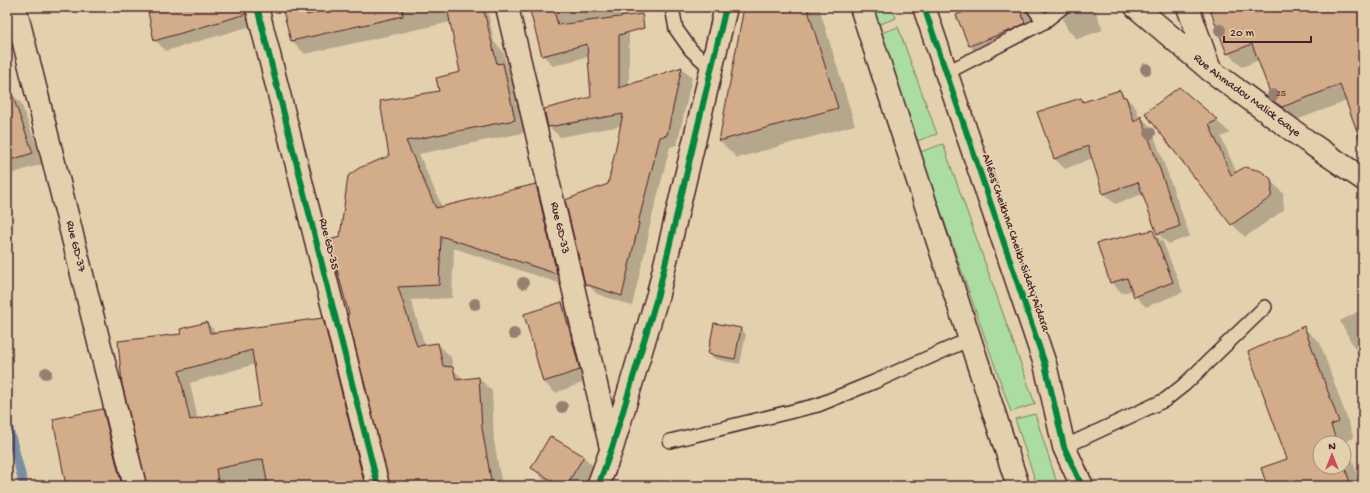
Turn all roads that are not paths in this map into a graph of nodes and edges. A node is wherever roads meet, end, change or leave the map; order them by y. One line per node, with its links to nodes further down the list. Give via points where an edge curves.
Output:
1 (15, 7): 22 (street, Rue GD-37)
2 (257, 7): 23 (street, Rue GD-35)
3 (507, 7): 21 (street, Rue GD-33)
4 (672, 7): 13 (lane, via 676,29 690,50)
5 (726, 7): 13 (street)
6 (862, 7): 18 (street)
7 (924, 7): 15 (street, Allées Cheikhna Cheikh Sidaty Aîdara)
8 (1033, 7): 12 (lane)
9 (1063, 7): 12 (lane)
10 (1136, 7): 14 (street, Rue Ahmadou Malick Gaye)
11 (1188, 7): 14 (street)
12 (1044, 22): 15 (lane)
13 (712, 69): 21 (street, via 658,294)
14 (1210, 70): 16 (street, Rue Ahmadou Malick Gaye)
15 (946, 73): 20 (street, Allées Cheikhna Cheikh Sidaty Aîdara, via 1045,364)
16 (1363, 179)
17 (1265, 307): 20 (lane, via 1165,400)
18 (970, 339): 19 (lane, via 818,405); 25 (street)
19 (670, 441)
20 (1064, 447): 26 (street, Allées Cheikhna Cheikh Sidaty Aîdara)
21 (612, 448): 24 (street)
22 (135, 486)
23 (378, 486)
24 (598, 486)
25 (1018, 486)
26 (1082, 486)

